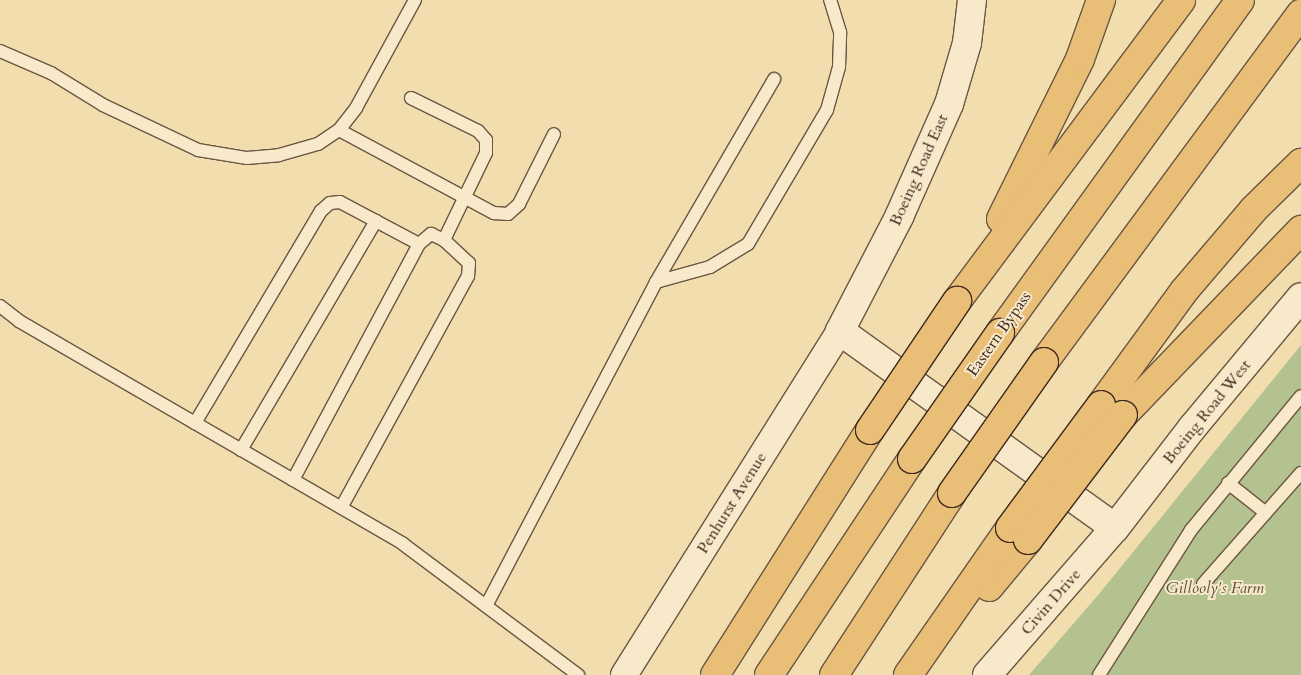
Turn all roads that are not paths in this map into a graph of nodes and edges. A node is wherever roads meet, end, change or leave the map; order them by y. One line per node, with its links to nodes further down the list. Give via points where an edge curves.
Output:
1 (415, 0): 11 (lane, via 356,108)
2 (830, 0): 19 (lane, via 840,32 839,67 827,110 748,244 710,267)
3 (972, 0): 23 (main road, Boeing Road East, via 967,43 949,104 899,218)
4 (1101, 0): 20 (highway, via 1080,59)
5 (1181, 0): 20 (highway)
6 (1240, 0): 40 (highway, Eastern Bypass, bridge, via 912,459)
7 (1301, 14): 41 (highway, bridge, via 1044,362 952,493)
8 (0, 51): 11 (lane, via 52,73 102,105 198,150 246,158 278,155 318,144)
9 (774, 79): 19 (lane)
10 (411, 98): 14 (lane, via 478,131 486,140 486,153)
11 (339, 130): 14 (lane)
12 (554, 134): 14 (lane, via 519,204 508,214 494,213)
13 (1301, 163): 25 (highway, via 1254,209 1184,290)
14 (465, 198): 17 (lane)
15 (376, 221): 18 (lane); 26 (lane, via 340,202 330,203 321,211); 27 (lane)
16 (1301, 230): 25 (highway)
17 (444, 240): 18 (lane, via 431,234); 31 (lane, via 469,263 468,276)
18 (419, 244): 29 (lane)
19 (656, 282): 36 (lane)
20 (963, 292): 39 (highway, bridge, via 870,430)
21 (1301, 297): 33 (main road, Boeing Road West, via 1192,428)
22 (0, 306): 26 (lane, via 19,321)
23 (840, 331): 33 (main road); 38 (street, Penhurst Avenue)
24 (1299, 404): 30 (lane)
25 (1112, 410): 34 (highway, bridge)
26 (195, 423): 27 (lane)
27 (241, 450): 29 (lane)
28 (1301, 473): 32 (lane)
29 (293, 480): 31 (lane)
30 (1228, 483): 32 (lane); 45 (lane, via 1191,530)
31 (341, 508): 36 (lane, via 403,544)
32 (1266, 512): 35 (lane)
33 (1115, 528): 44 (main road, Civin Drive)
34 (1019, 534): 42 (highway); 43 (highway)
35 (1203, 584)
36 (486, 606): 37 (lane)
37 (578, 675)
38 (624, 675)
39 (715, 675)
40 (769, 675)
41 (834, 675)
42 (908, 675)
43 (915, 675)
44 (987, 675)
45 (1098, 675)

